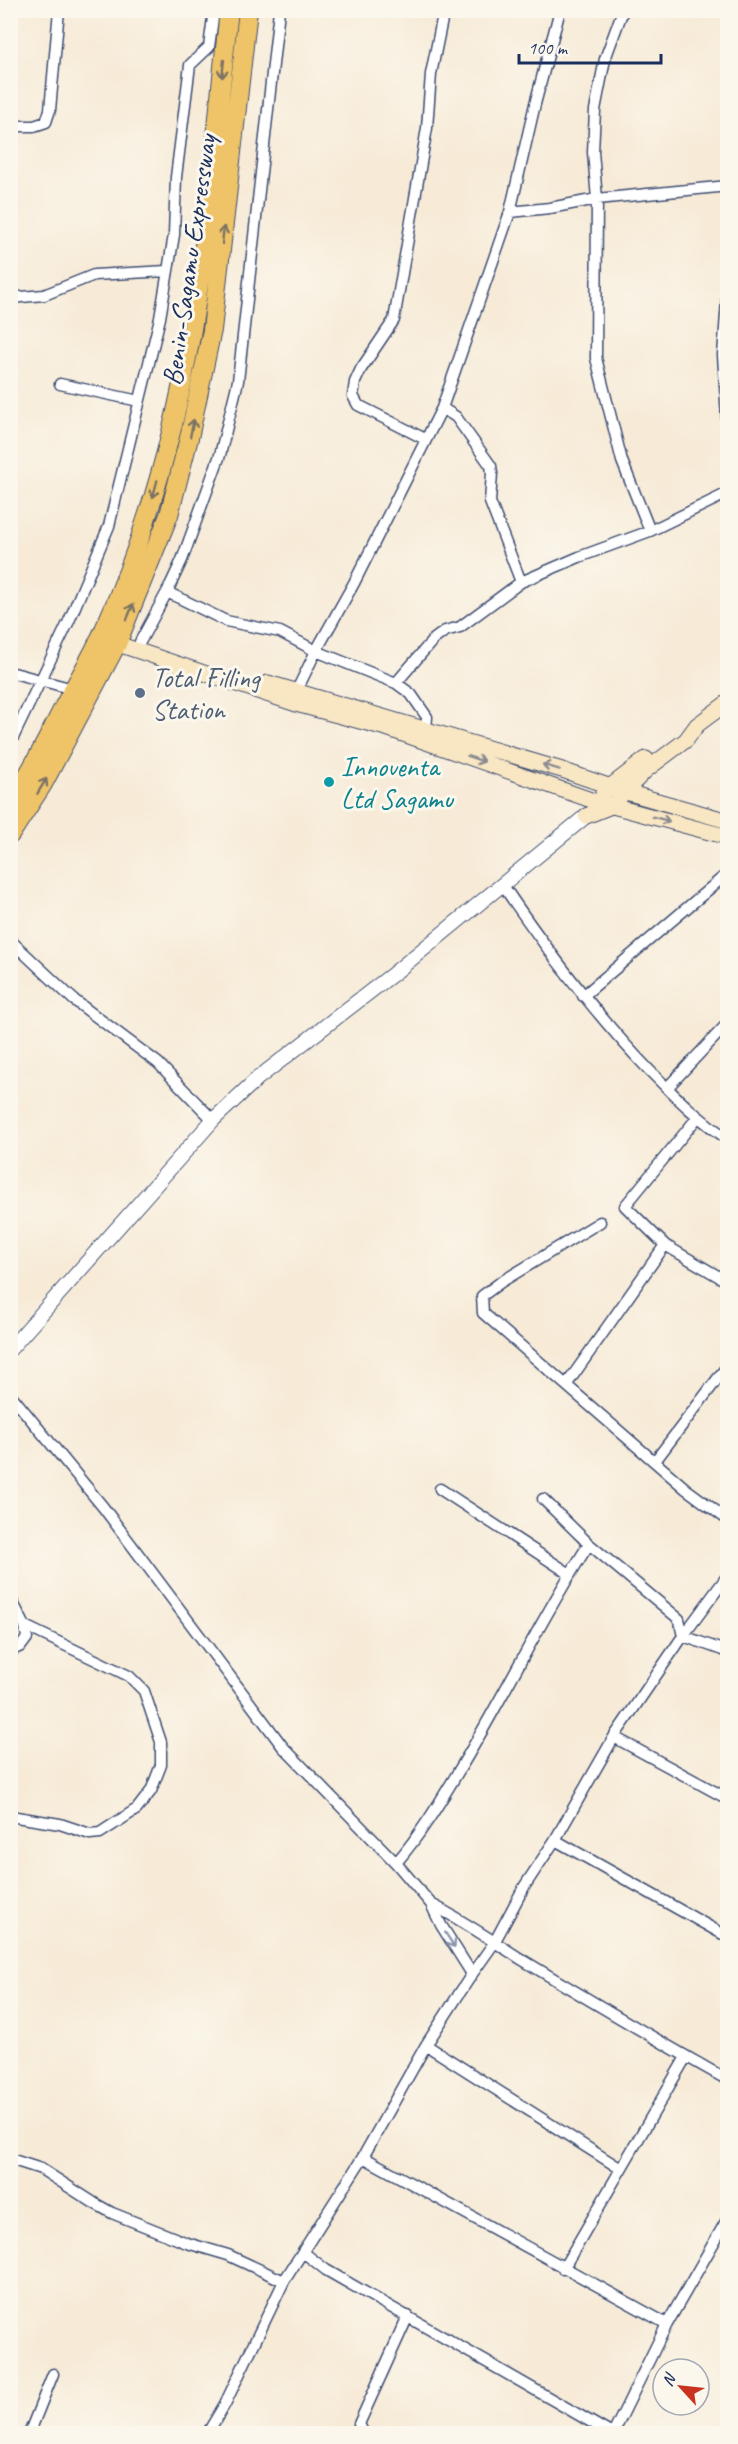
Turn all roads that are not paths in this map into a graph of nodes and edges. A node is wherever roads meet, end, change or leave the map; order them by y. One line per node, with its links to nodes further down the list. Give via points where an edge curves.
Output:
1 (59, 10): 9 (street, via 46,122)
2 (214, 10): 13 (street, via 209,46 190,65)
3 (229, 10): 26 (highway, Benin-Sagamu Expressway, one-way to 26, via 191,337 147,519)
4 (248, 10): 26 (highway, Benin-Sagamu Expressway, one-way to 4, via 169,515 189,438 212,330)
5 (279, 10): 25 (street, via 237,381 220,455)
6 (444, 10): 21 (street, via 394,320 361,369 353,396 358,405)
7 (560, 10): 12 (street)
8 (623, 10): 11 (street, via 605,59 595,110)
9 (10, 126)
10 (728, 186): 11 (street)
11 (597, 199): 12 (street); 23 (street, via 596,358 622,461)
12 (510, 212): 19 (street)
13 (167, 271): 15 (street, via 94,275 44,295); 18 (street, via 160,318)
14 (728, 287): 16 (street)
15 (10, 298)
16 (725, 354): 20 (street)
17 (60, 384): 18 (street)
18 (139, 401): 30 (street, via 109,526)
19 (442, 408): 21 (street); 24 (street, via 456,417 491,466 490,502)
20 (728, 434)
21 (425, 439): 28 (street)
22 (728, 494): 23 (street)
23 (650, 531): 24 (street)
24 (521, 582): 31 (street, via 460,627 433,640)
25 (167, 592): 27 (street); 28 (street, via 226,621 280,632)
26 (111, 636): 27 (main road); 32 (highway, Benin-Sagamu Expressway); 41 (main road, one-way to 41, via 296,704 386,728); 47 (highway, Benin-Sagamu Expressway, one-way to 26, via 43,784)
27 (140, 642): 33 (main road)
28 (316, 651): 31 (street); 33 (street)
29 (10, 672): 30 (street)
30 (40, 680): 32 (street); 36 (street)
31 (396, 683): 35 (street, via 411,694 427,717)
32 (73, 689): 43 (highway, Benin-Sagamu Expressway, via 28,777)
33 (296, 692): 35 (main road)
34 (728, 702): 37 (main road, via 697,725 680,731)
35 (426, 729): 38 (main road, one-way to 35)
36 (10, 744)
37 (640, 769): 38 (main road); 39 (main road); 40 (main road); 42 (main road)
38 (588, 780): 39 (main road)
39 (609, 787): 40 (main road); 41 (main road)
40 (626, 792): 42 (main road); 44 (main road)
41 (594, 801): 44 (main road); 45 (main road)
42 (660, 802): 46 (main road)
43 (10, 803)
44 (611, 806): 45 (main road); 48 (main road, one-way to 48)
45 (586, 816): 50 (street)
46 (728, 821)
47 (10, 836)
48 (728, 837)
49 (728, 873): 52 (street)
50 (502, 884): 52 (street); 56 (street, via 258,1078)
51 (10, 940): 56 (street, via 74,1000 158,1064)
52 (583, 996): 54 (street)
53 (728, 1023): 54 (street)
54 (667, 1088): 55 (street)
55 (697, 1118): 57 (street); 59 (street, via 625,1206)
56 (213, 1120): 61 (street)
57 (728, 1139)
58 (600, 1222): 63 (street, via 482,1296 483,1313)
59 (665, 1245): 60 (street); 63 (street)
60 (728, 1282)
61 (10, 1349)
62 (728, 1365): 65 (street)
63 (567, 1384): 65 (street)
64 (10, 1394): 81 (street, via 103,1507 283,1747)
65 (655, 1461): 68 (street)
66 (440, 1489): 70 (street)
67 (543, 1499): 69 (street)
68 (728, 1520)
69 (589, 1544): 70 (street); 74 (street, via 679,1618)
70 (570, 1574): 81 (street, via 474,1746 416,1840)
71 (728, 1575): 74 (street)
72 (10, 1597): 73 (street)
73 (25, 1626): 75 (street, via 27,1638); 79 (street, via 129,1676 144,1691 160,1742 161,1765 151,1791 137,1809 100,1833)
74 (683, 1636): 76 (street); 77 (street)
75 (10, 1651)
76 (728, 1652)
77 (614, 1737): 78 (street); 80 (street)
78 (728, 1799)
79 (10, 1816)
80 (555, 1840): 83 (street); 84 (street)
81 (396, 1863): 82 (street)
82 (431, 1904): 84 (street); 85 (street, one-way to 85)
83 (728, 1937)
84 (494, 1943): 85 (street); 87 (street)
85 (472, 1974): 86 (street)
86 (426, 2045): 89 (street); 91 (street)
87 (686, 2057): 88 (street); 91 (street)
88 (728, 2080)
89 (363, 2157): 93 (street); 94 (street)
90 (10, 2158): 95 (street, via 41,2169 112,2213 228,2255)
91 (621, 2169): 94 (street)
92 (728, 2218): 97 (street)
93 (303, 2252): 95 (street); 96 (street, via 326,2270)
94 (562, 2269): 97 (street)
95 (284, 2281): 100 (street)
96 (408, 2316): 101 (street, via 359,2424); 102 (street)
97 (667, 2324): 102 (street)
98 (52, 2374): 99 (street)
99 (29, 2433)
100 (207, 2433)
101 (364, 2433)
102 (612, 2433)

